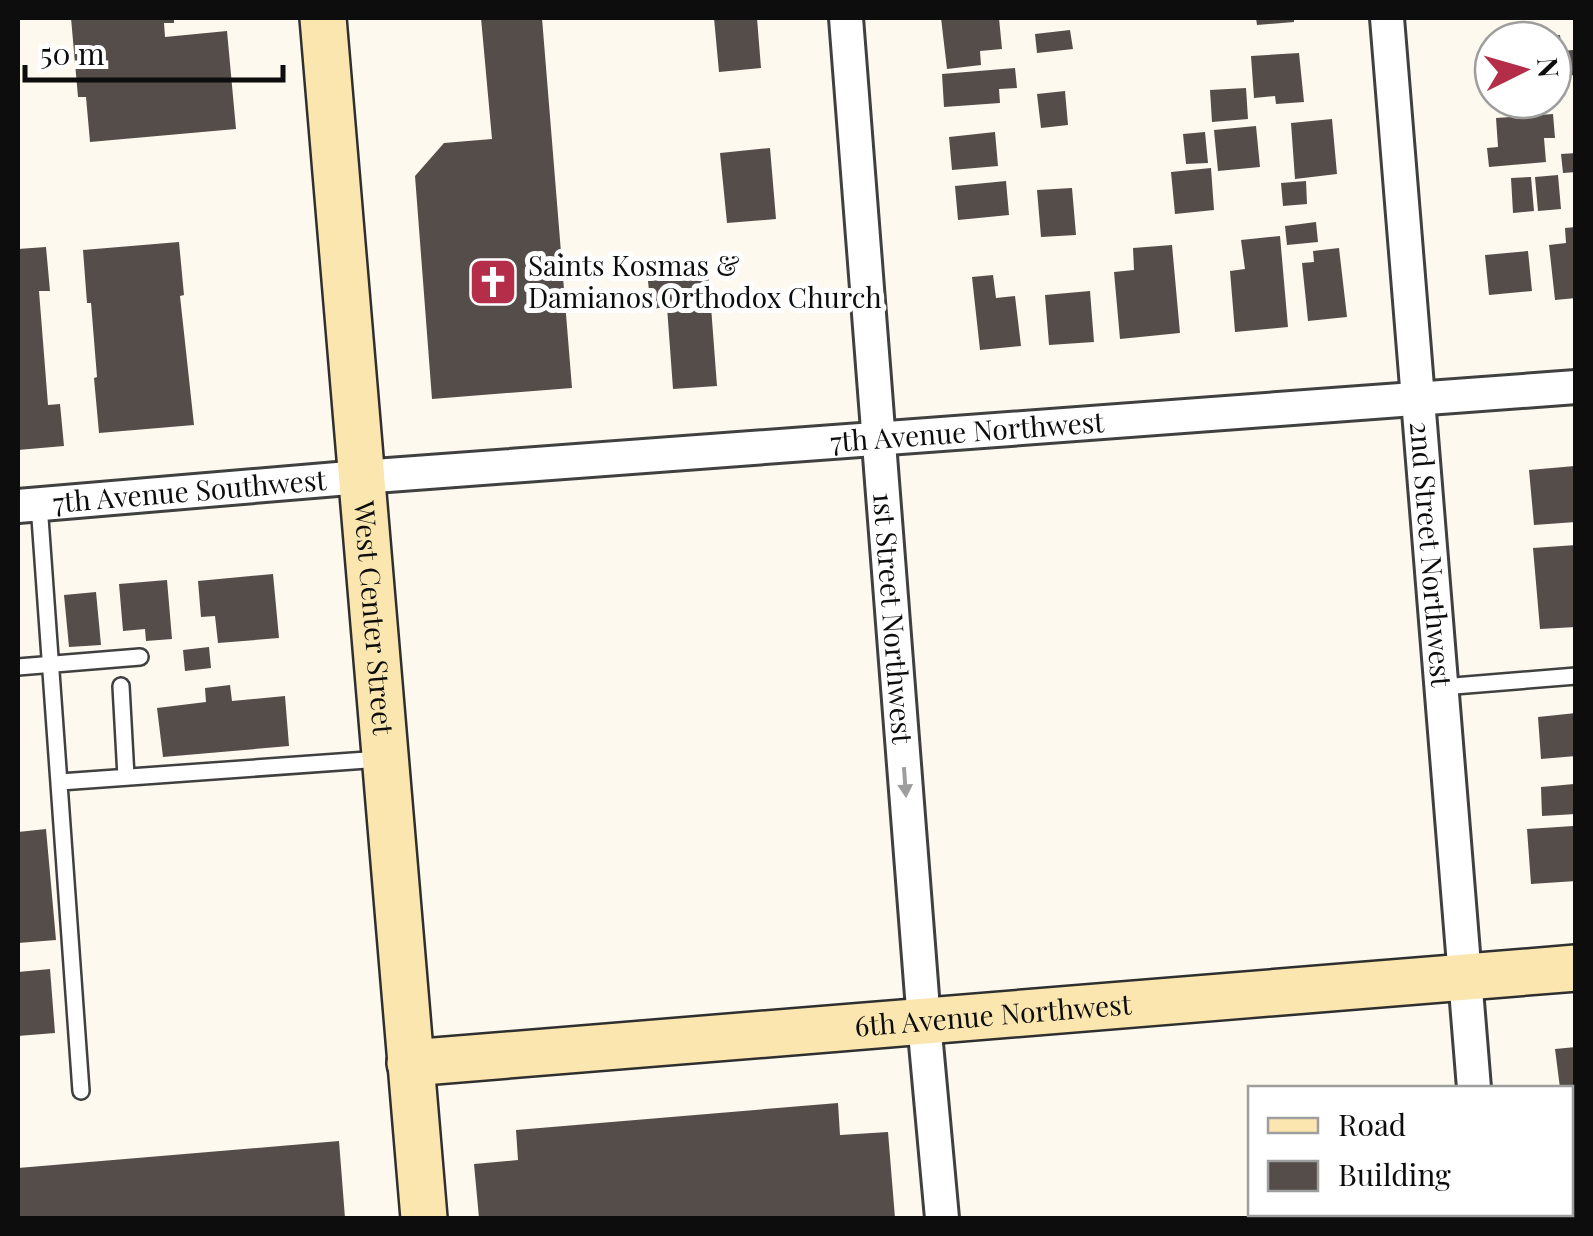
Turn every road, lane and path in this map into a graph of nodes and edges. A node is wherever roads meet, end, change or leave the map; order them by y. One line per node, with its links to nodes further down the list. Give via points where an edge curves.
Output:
1 (323, 18): 7 (street, West Center Street)
2 (846, 18): 6 (street, 1st Street Northwest)
3 (1387, 18): 5 (street, 2nd Street Northwest)
4 (1576, 387): 5 (street, 7th Avenue Northwest)
5 (1419, 400): 6 (street, 7th Avenue Northwest); 14 (street, 2nd Street Northwest)
6 (878, 440): 7 (street, 7th Avenue Northwest); 20 (street, 1st Street Northwest, one-way to 20)
7 (361, 478): 8 (street, 7th Avenue Southwest); 15 (street, West Center Street)
8 (28, 505): 10 (lane)
9 (140, 657): 10 (lane)
10 (51, 665): 11 (lane); 17 (lane)
11 (18, 667)
12 (1576, 676): 14 (lane)
13 (121, 686): 16 (lane)
14 (1442, 687): 19 (street, 2nd Street Northwest)
15 (385, 759): 16 (lane); 21 (street, West Center Street)
16 (126, 778): 17 (lane)
17 (60, 782): 23 (lane)
18 (1576, 968): 19 (street, 6th Avenue Northwest)
19 (1465, 977): 20 (street, 6th Avenue Northwest); 22 (street, 2nd Street Northwest)
20 (924, 1022): 21 (street, 6th Avenue Northwest); 25 (street, 1st Street Northwest)
21 (410, 1063): 24 (street, West Center Street)
22 (1474, 1086)
23 (82, 1090)
24 (424, 1218)
25 (942, 1218)

